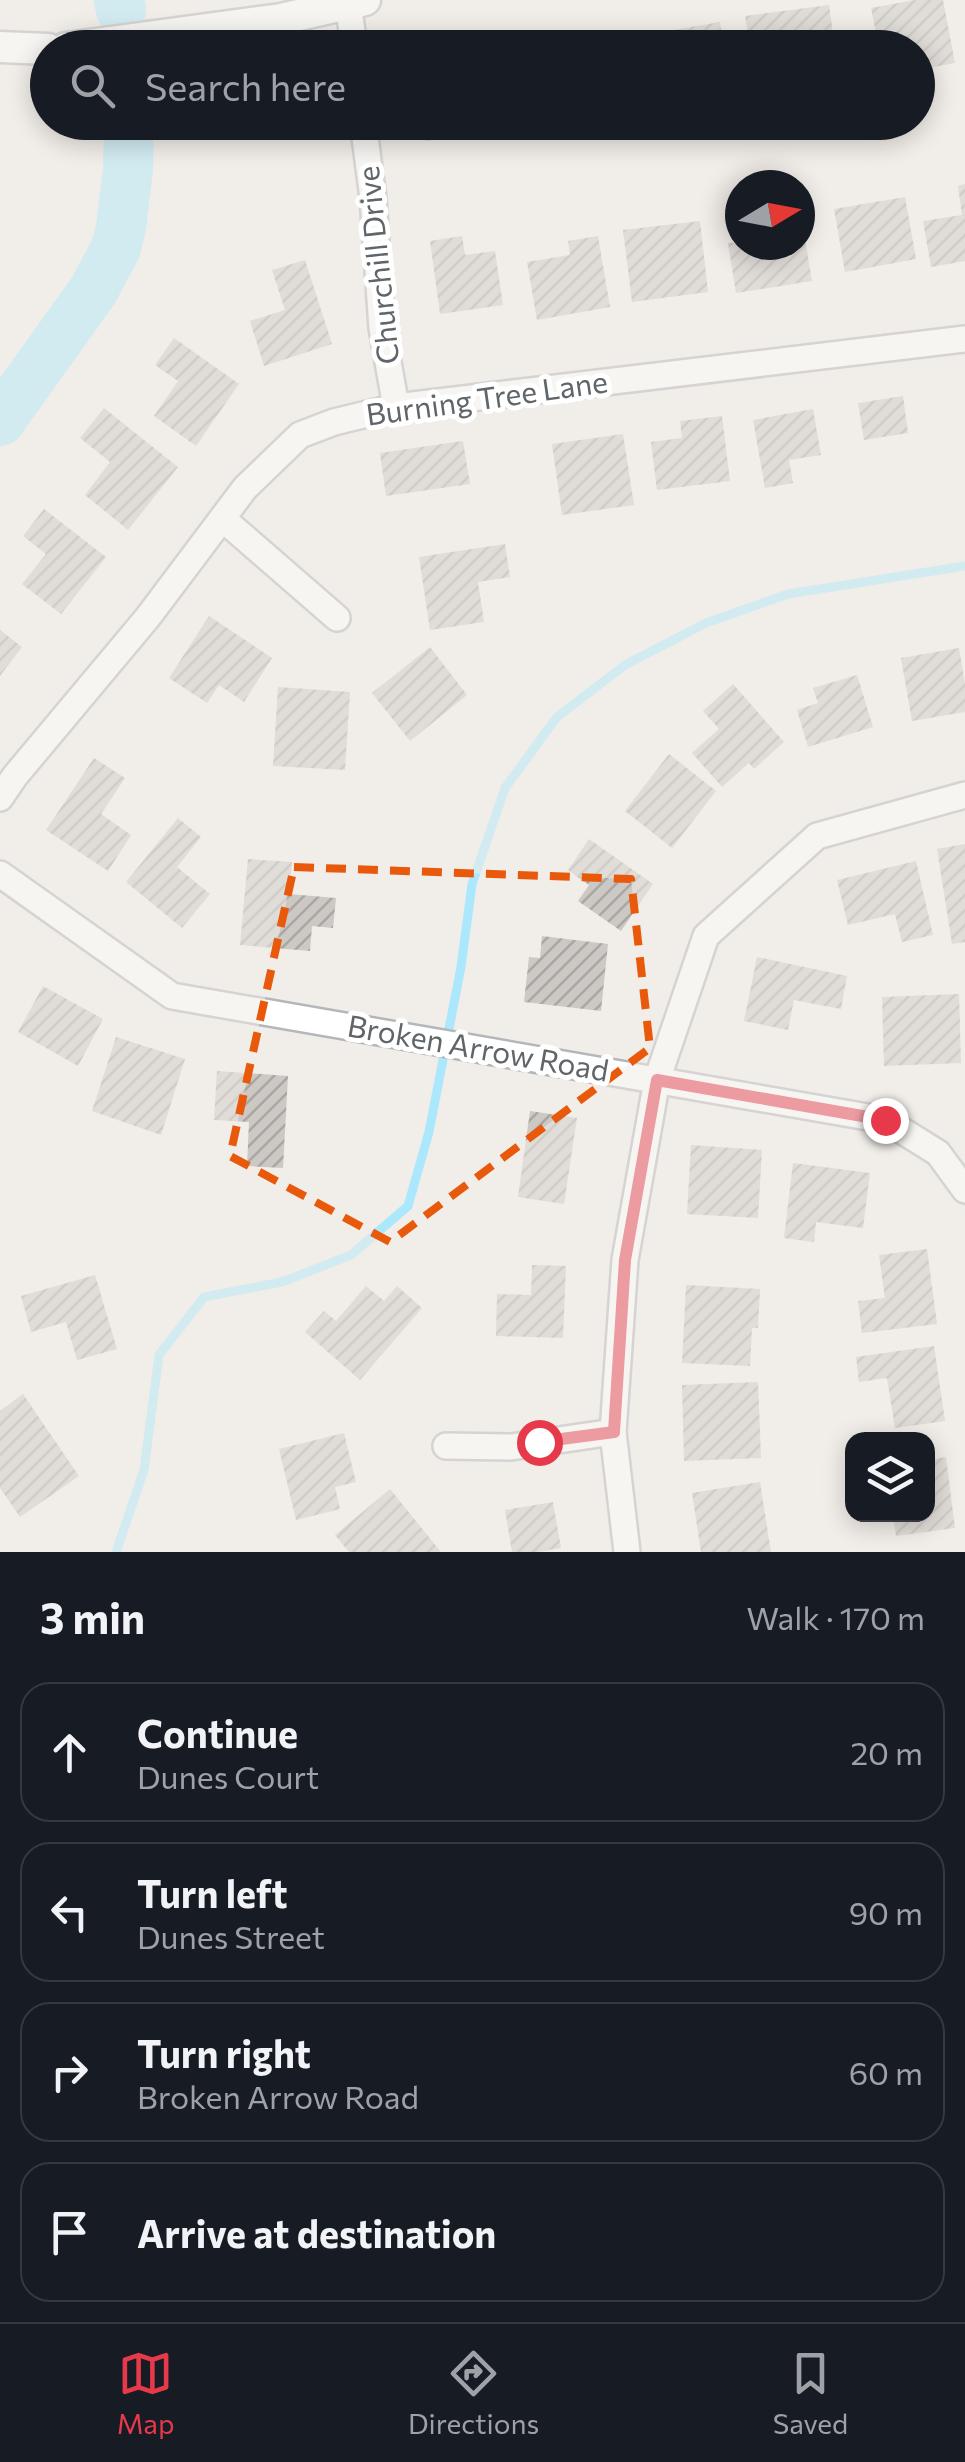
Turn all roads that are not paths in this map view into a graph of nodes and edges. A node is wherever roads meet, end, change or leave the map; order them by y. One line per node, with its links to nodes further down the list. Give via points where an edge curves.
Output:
1 (354, 1): 2 (street); 3 (street)
2 (199, 30)
3 (354, 30)
4 (0, 47): 5 (street)
5 (30, 48)
6 (365, 140): 8 (street, Churchill Drive)
7 (965, 339): 8 (street, Burning Tree Lane)
8 (396, 407): 9 (street, Burning Tree Lane, via 300,436)
9 (223, 519): 10 (street); 12 (street, Burning Tree Lane)
10 (337, 618)
11 (965, 796): 14 (street, via 817,836 706,936)
12 (0, 798)
13 (0, 874): 14 (street, Broken Arrow Road, via 172,996)
14 (657, 1080): 15 (street, Broken Arrow Road, via 885,1120 938,1153); 16 (street, via 625,1260)
15 (965, 1190)
16 (614, 1432): 17 (street, via 510,1447); 18 (street)
17 (446, 1446)
18 (628, 1552)

